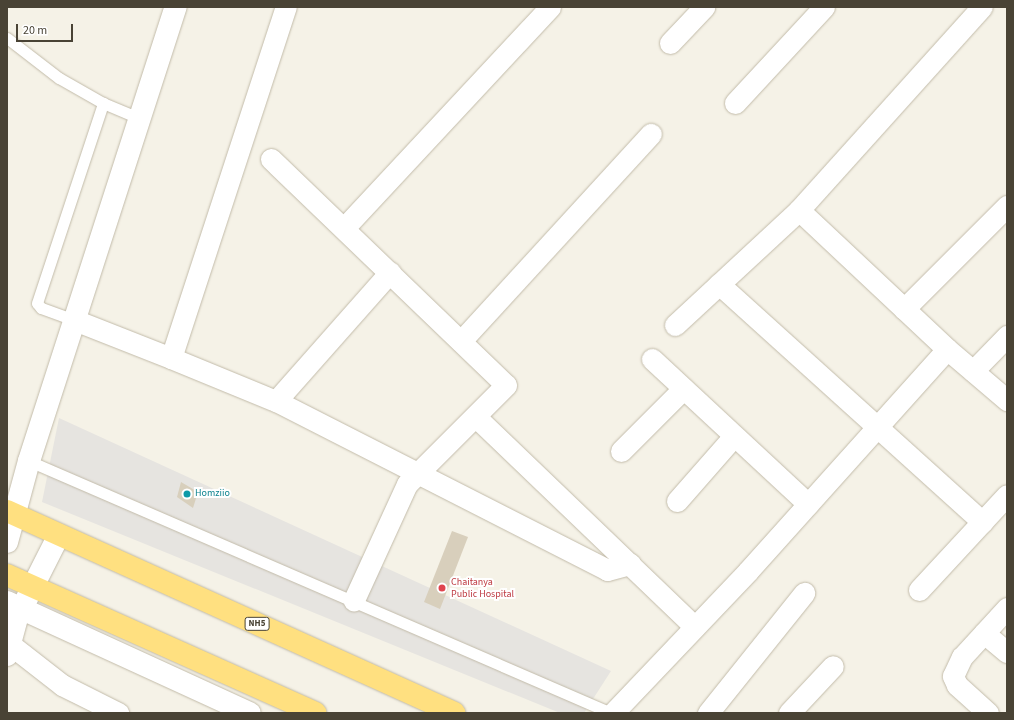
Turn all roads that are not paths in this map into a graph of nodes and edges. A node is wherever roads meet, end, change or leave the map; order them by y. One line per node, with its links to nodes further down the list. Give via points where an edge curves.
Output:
1 (176, 7): 11 (street)
2 (286, 7): 25 (street)
3 (550, 7): 16 (street)
4 (704, 7): 8 (street)
5 (824, 7): 10 (street)
6 (982, 7): 15 (street)
7 (7, 38): 9 (lane, via 59,78)
8 (670, 43)
9 (103, 103): 11 (lane); 20 (lane, via 37,303 56,315)
10 (735, 103)
11 (141, 119): 20 (street)
12 (651, 134): 23 (street)
13 (271, 159): 16 (street)
14 (1007, 206): 19 (street)
15 (799, 210): 18 (street); 19 (street)
16 (344, 228): 17 (street)
17 (390, 272): 23 (street); 29 (street)
18 (719, 284): 21 (street); 32 (street)
19 (904, 309): 24 (street)
20 (77, 321): 25 (street); 35 (street)
21 (675, 325)
22 (1007, 336): 27 (street)
23 (461, 342): 31 (street, via 506,385)
24 (947, 350): 27 (street); 32 (street)
25 (171, 358): 29 (street)
26 (652, 360): 28 (street)
27 (973, 371): 30 (street)
28 (683, 389): 33 (street); 34 (street)
29 (276, 400): 36 (street)
30 (1007, 400)
31 (476, 417): 36 (street); 44 (street)
32 (878, 426): 39 (street); 41 (street)
33 (734, 436): 38 (street); 39 (street)
34 (621, 451)
35 (29, 461): 40 (street); 49 (lane)
36 (419, 473): 44 (street, via 607,570); 49 (street, via 407,484)
37 (1007, 495): 41 (street)
38 (677, 501)
39 (808, 504): 52 (street)
40 (11, 513): 42 (highway, NH5); 43 (street)
41 (982, 522): 47 (street)
42 (59, 535): 46 (street); 62 (highway, NH5)
43 (7, 542)
44 (630, 564): 52 (street)
45 (7, 575): 46 (highway)
46 (33, 586): 51 (street); 61 (highway)
47 (919, 590)
48 (804, 593): 64 (street)
49 (354, 600): 63 (lane)
50 (1007, 608): 53 (street)
51 (13, 613): 54 (street); 60 (street)
52 (695, 627): 63 (street)
53 (984, 633): 55 (street); 66 (street, via 962,658 953,676 958,685)
54 (9, 648): 57 (street)
55 (1007, 652)
56 (833, 666): 65 (street)
57 (62, 685): 58 (street); 59 (street)
58 (84, 713)
59 (118, 713)
60 (250, 713)
61 (315, 713)
62 (455, 713)
63 (612, 713)
64 (708, 713)
65 (789, 713)
66 (988, 713)

